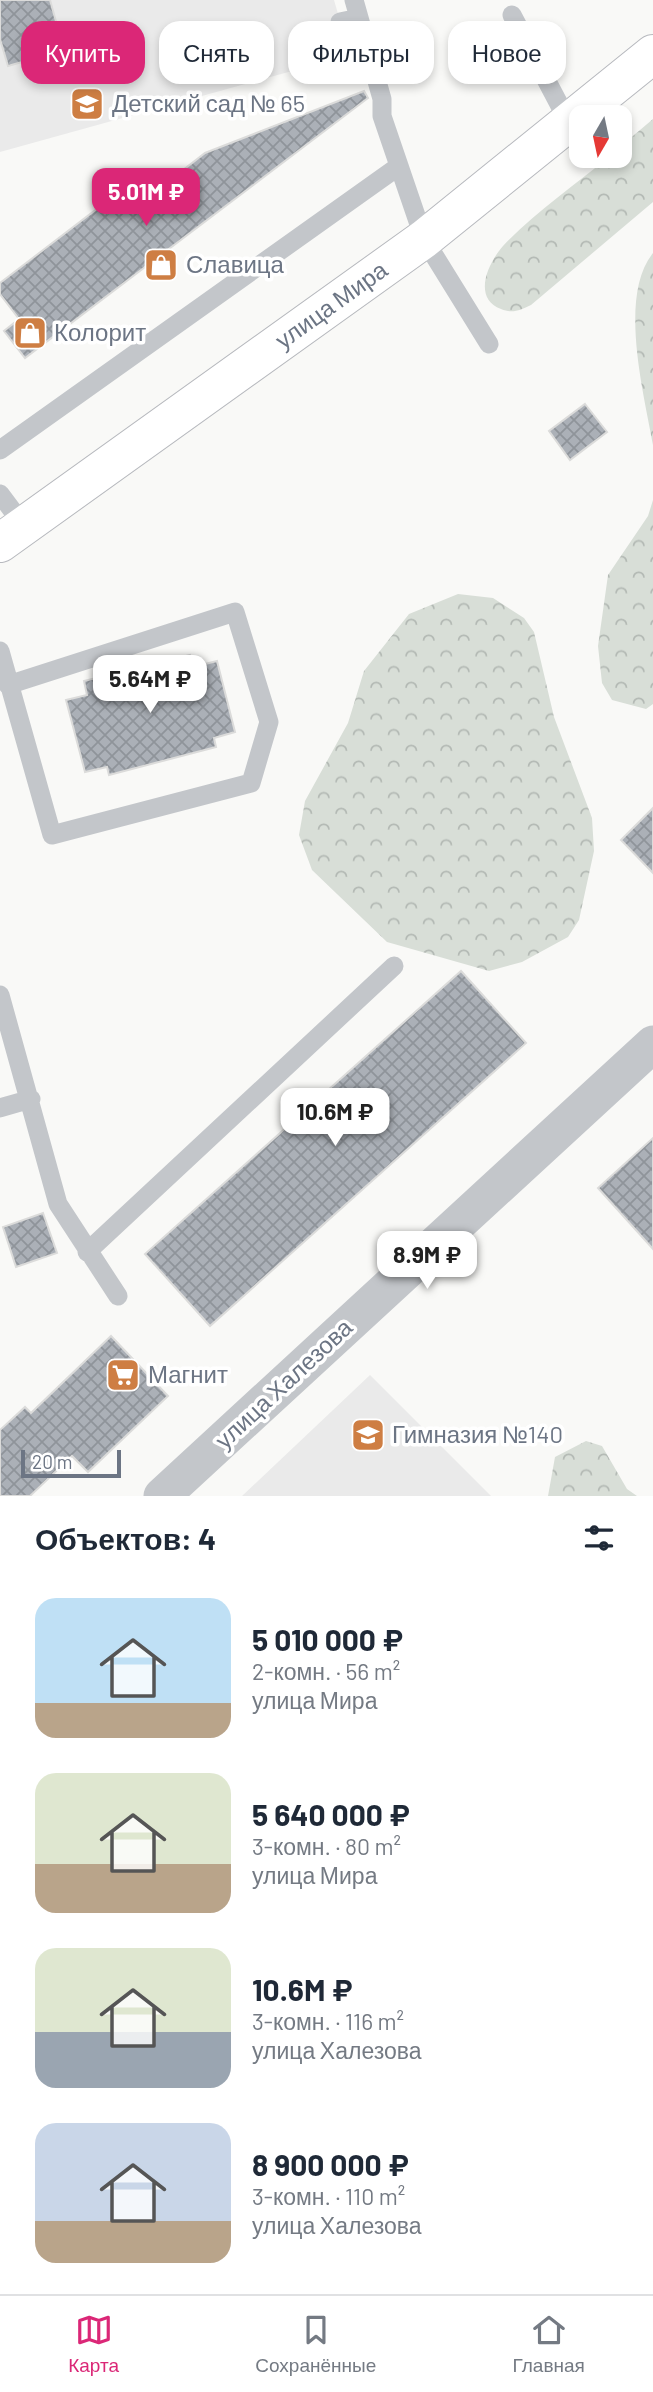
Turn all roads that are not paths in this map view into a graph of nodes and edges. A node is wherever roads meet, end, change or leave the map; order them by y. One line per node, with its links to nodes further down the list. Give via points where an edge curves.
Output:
1 (351, 13): 6 (lane, via 382,99 382,116)
2 (512, 15): 5 (lane)
3 (653, 54): 4 (main road, улица Мира)
4 (591, 105)
5 (569, 123): 7 (main road, улица Мира)
6 (399, 166): 7 (lane); 9 (lane)
7 (424, 239): 8 (lane); 11 (main road, улица Мира)
8 (489, 344)
9 (0, 450)
10 (0, 494): 11 (lane)
11 (12, 534)
12 (0, 651): 13 (lane)
13 (8, 685): 13 (lane, via 235,612 269,722 251,783 52,835)
14 (394, 967): 19 (lane)
15 (0, 995): 17 (lane)
16 (653, 1044): 21 (street, улица Халезова)
17 (30, 1099): 18 (lane); 19 (lane, via 58,1204)
18 (0, 1108)
19 (87, 1252): 20 (lane)
20 (118, 1296)
21 (162, 1496)

